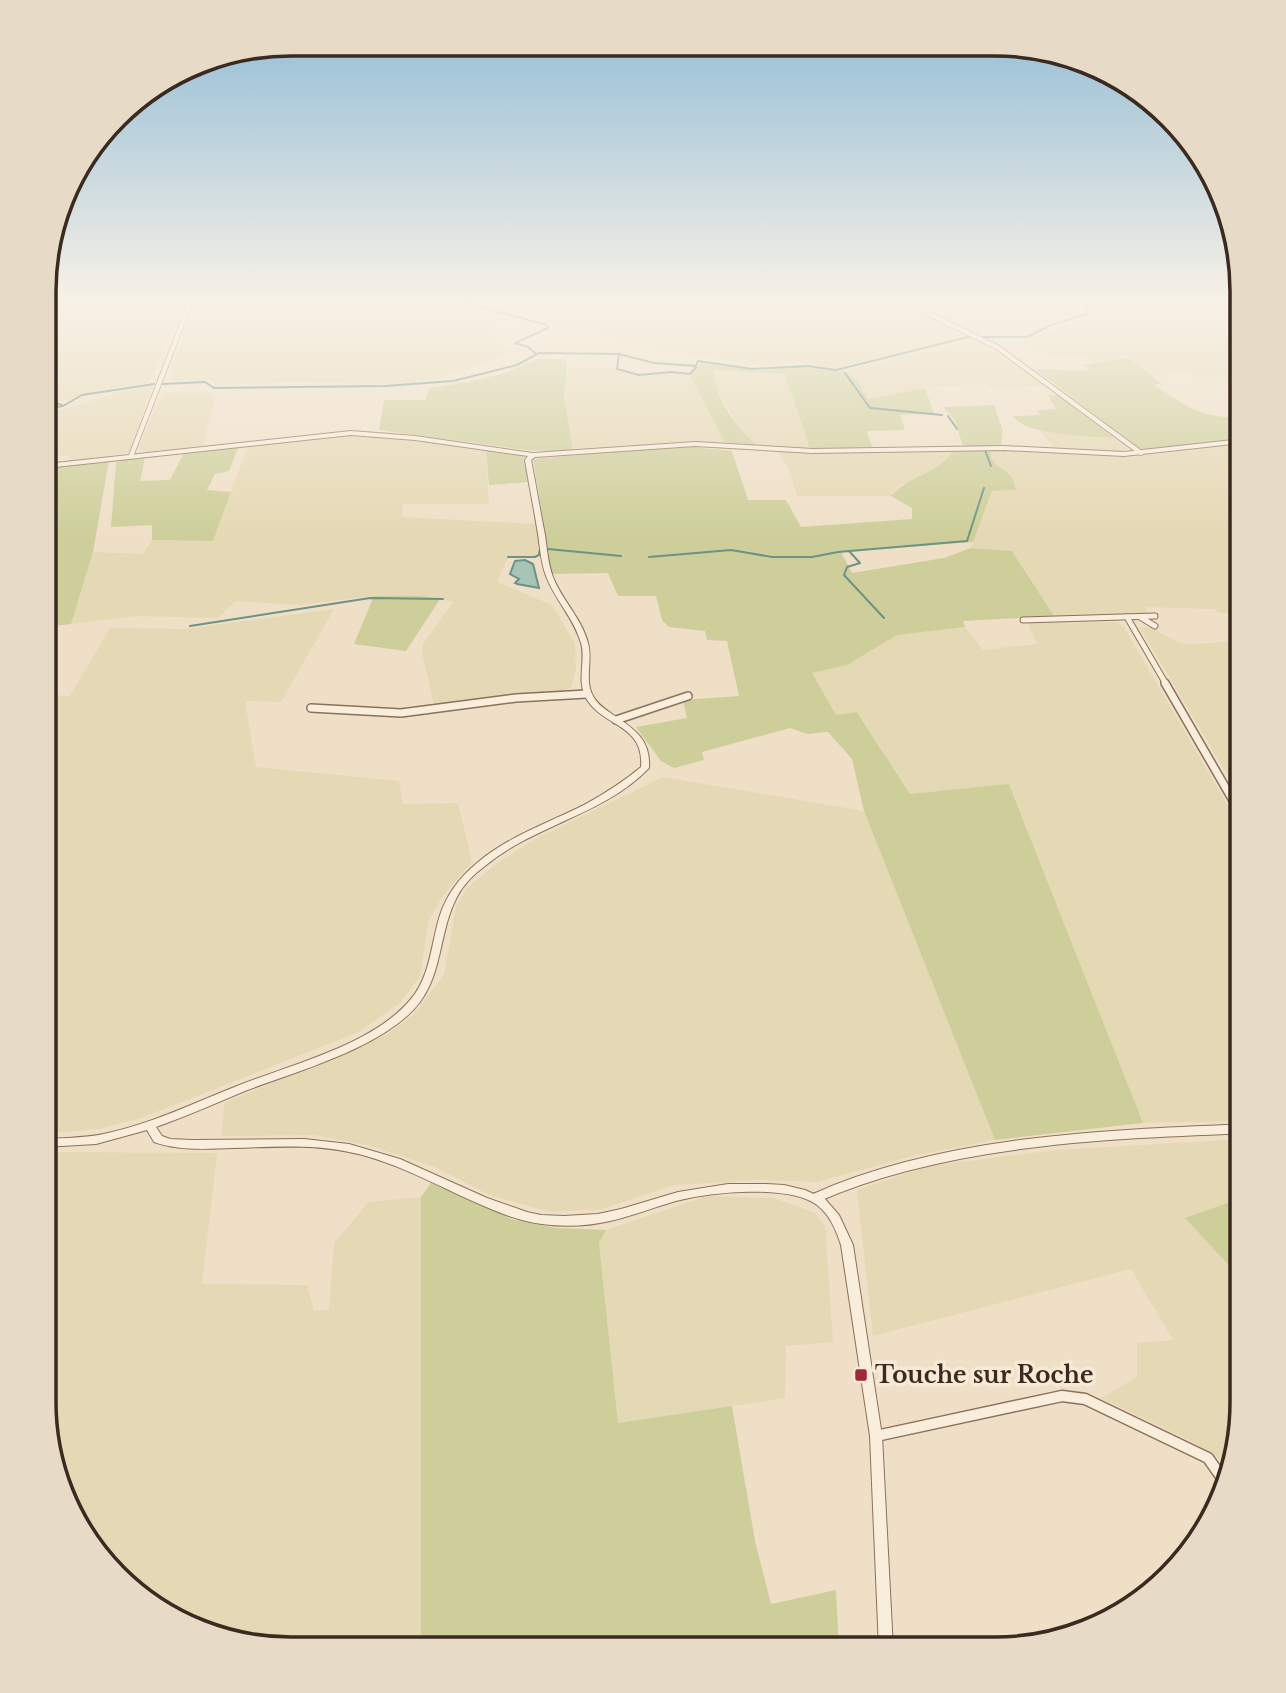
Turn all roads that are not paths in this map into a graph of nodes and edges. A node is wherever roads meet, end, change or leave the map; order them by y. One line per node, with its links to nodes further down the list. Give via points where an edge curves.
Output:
1 (160, 380): 6 (street)
2 (1043, 380): 4 (street)
3 (1230, 442): 4 (street)
4 (1141, 453): 5 (street, via 1004,447 813,451 695,444)
5 (533, 455): 6 (street, via 351,433); 13 (street, via 528,460 548,572 586,645)
6 (131, 456): 7 (street)
7 (56, 465)
8 (1140, 616): 9 (street); 10 (street); 12 (street)
9 (1155, 616)
10 (1127, 617): 11 (street); 17 (street)
11 (1023, 620)
12 (1155, 626)
13 (587, 694): 15 (street, via 401,713); 16 (street)
14 (688, 696): 16 (street)
15 (311, 708)
16 (615, 720): 18 (street, via 642,743 647,754 645,768 617,791 523,839 465,879 442,918 428,981 401,1015 347,1047)
17 (1230, 794)
18 (150, 1125): 20 (street, via 111,1137); 21 (street, via 158,1139 169,1143 290,1141 352,1149 391,1160 529,1217 611,1217 699,1192 787,1191)
19 (1229, 1129): 21 (street, via 1140,1132 938,1156)
20 (56, 1142)
21 (815, 1198): 22 (street, via 831,1210 847,1245)
22 (876, 1436): 23 (street, via 1062,1396 1085,1399 1208,1458); 24 (street)
23 (1219, 1474)
24 (885, 1637)

